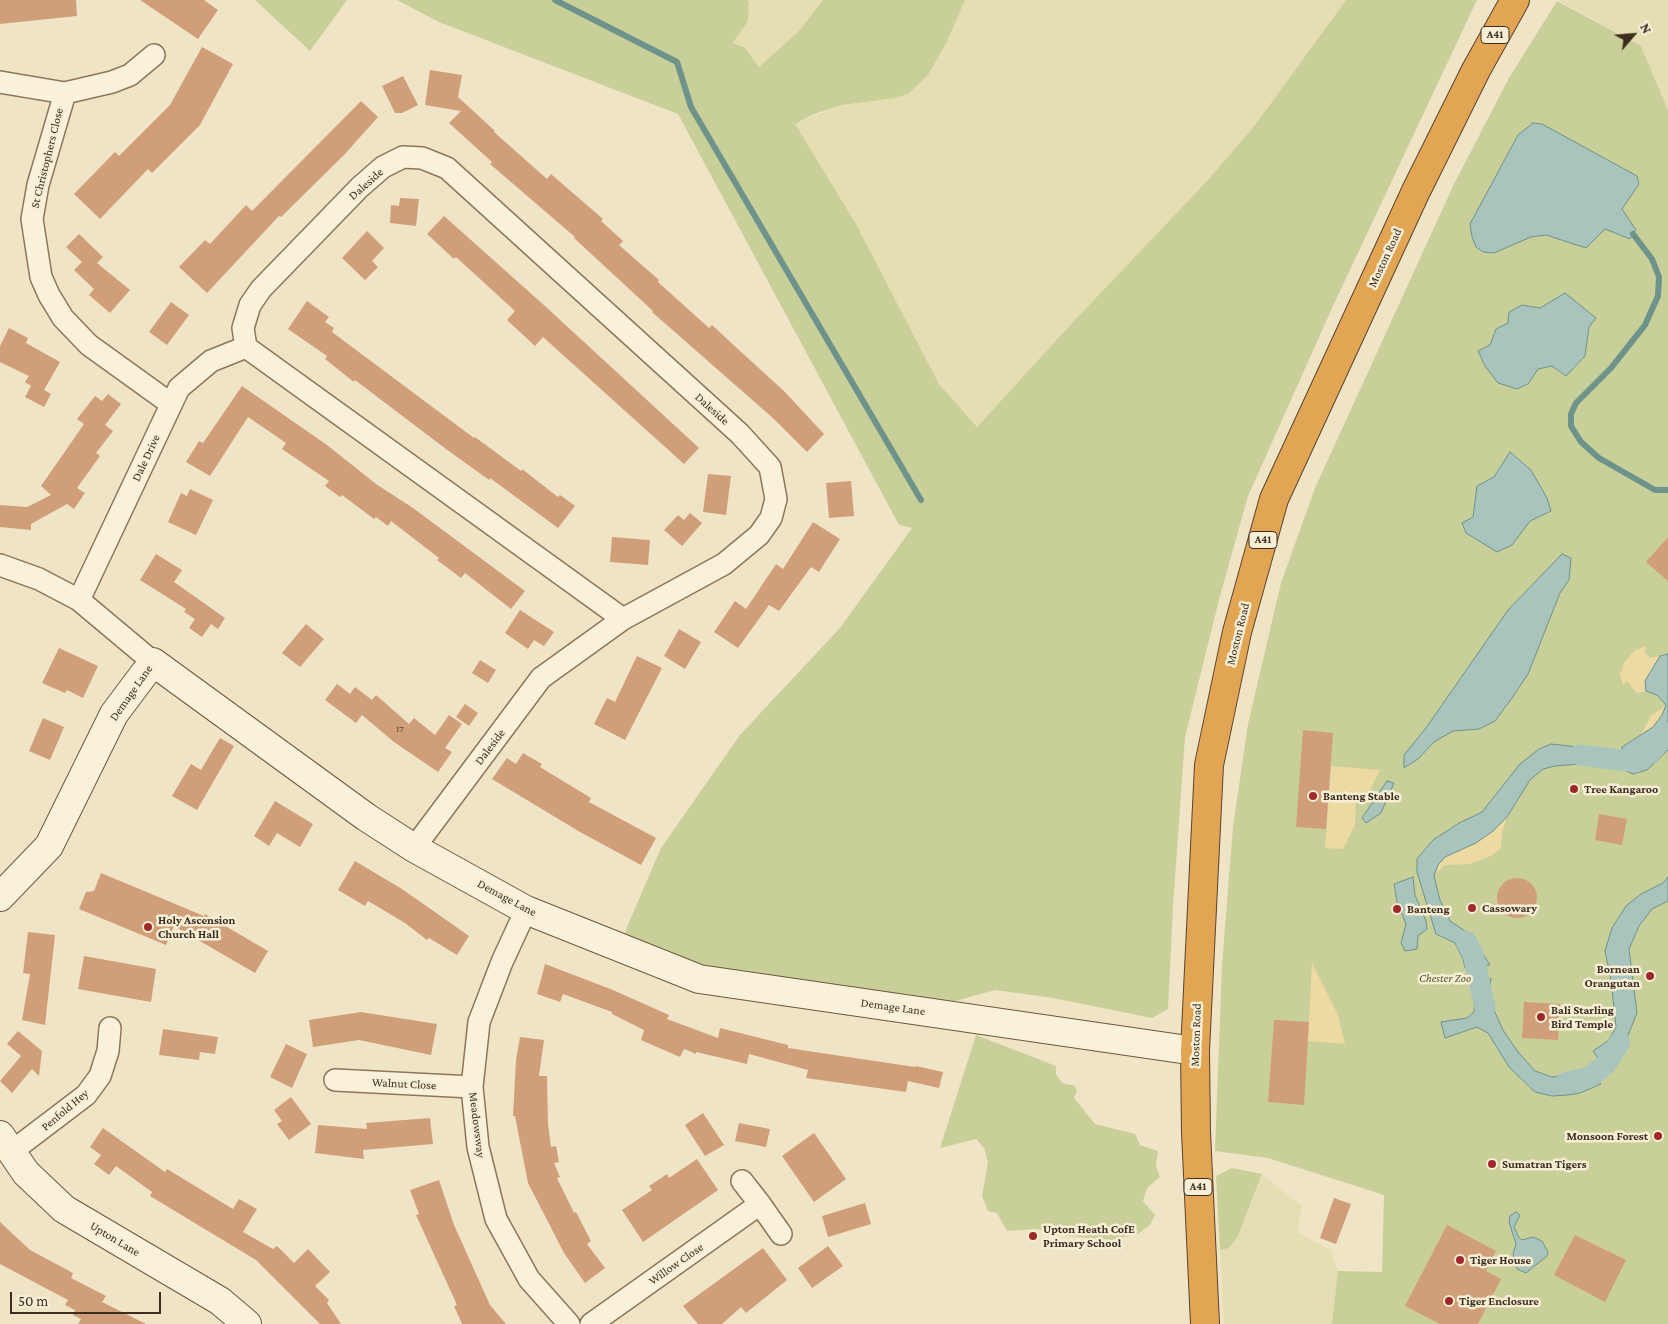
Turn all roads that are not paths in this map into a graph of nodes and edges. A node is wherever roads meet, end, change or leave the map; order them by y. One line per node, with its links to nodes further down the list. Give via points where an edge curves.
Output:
1 (1515, 0): 15 (highway, Moston Road / A41, via 1416,191 1274,499 1238,632 1209,765)
2 (154, 55): 4 (street, St Christophers Close, via 130,74 112,82)
3 (0, 82): 4 (street, St Christophers Close)
4 (64, 92): 6 (street, St Christophers Close, via 32,219 41,277 63,318 89,345)
5 (246, 347): 6 (street, Dale Drive, via 211,361 179,388); 9 (street); 9 (street, Daleside, via 243,328 250,305 261,289 360,187 383,167 403,157 422,158 447,168 740,434 770,467 776,499 771,518 759,535 724,564)
6 (171, 404): 8 (street, Dale Drive)
7 (0, 565): 8 (street, via 39,579)
8 (79, 600): 10 (street)
9 (623, 619): 11 (street, Daleside, via 542,678)
10 (153, 662): 11 (street, Demage Lane, via 366,817); 12 (street, Demage Lane, via 114,714 49,846)
11 (414, 848): 13 (street, Demage Lane)
12 (0, 896)
13 (526, 910): 15 (street, Demage Lane, via 699,979); 17 (street, Meadowsway, via 479,1022)
14 (110, 1028): 18 (street, Penfold Hey, via 108,1051 100,1076 86,1095)
15 (1195, 1051): 25 (highway, Moston Road / A41)
16 (335, 1080): 17 (street, Walnut Close)
17 (472, 1087): 23 (street, Meadowsway, via 478,1147 496,1219 528,1279)
18 (6, 1144): 22 (street, Upton Lane, via 26,1173 64,1209 220,1301)
19 (742, 1180): 20 (street)
20 (760, 1204): 21 (street); 24 (street, Willow Close)
21 (782, 1234)
22 (247, 1324)
23 (569, 1324)
24 (591, 1324)
25 (1205, 1324)

